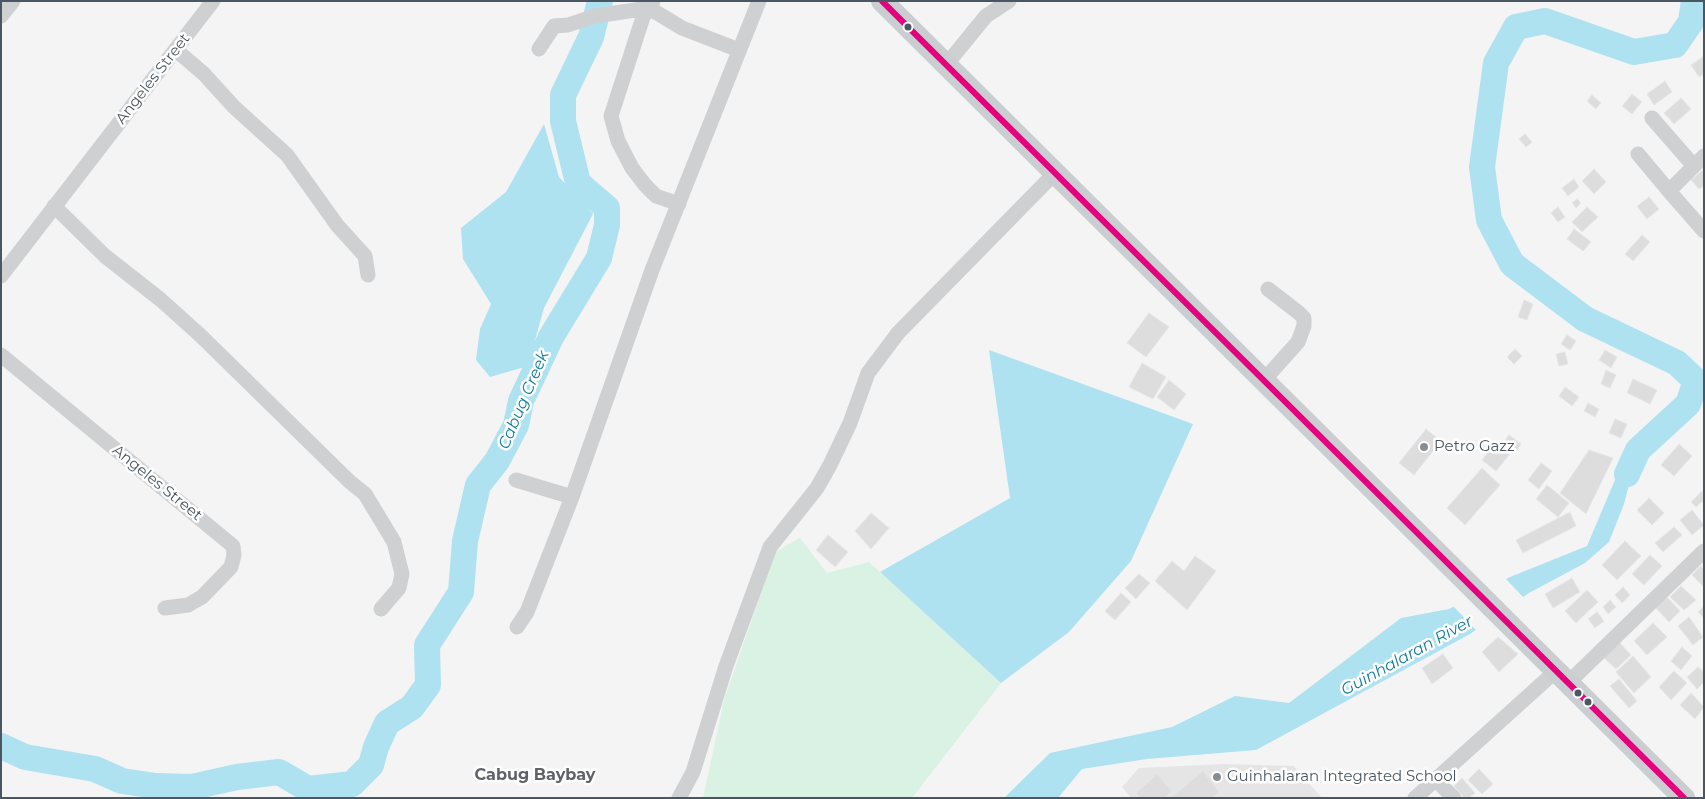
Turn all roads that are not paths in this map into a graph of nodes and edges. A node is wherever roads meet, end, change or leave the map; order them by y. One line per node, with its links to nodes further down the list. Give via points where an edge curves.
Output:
1 (13, 1): 7 (street)
2 (213, 1): 9 (street, Angeles Street)
3 (759, 1): 10 (street)
4 (882, 1): 11 (main road)
5 (1009, 1): 11 (street, via 986,16)
6 (651, 5): 8 (street, via 554,26); 10 (street, via 682,28); 17 (street, via 643,17 611,116 618,141 632,168 656,196)
7 (1, 16)
8 (539, 49)
9 (176, 50): 18 (street, Angeles Street); 20 (street, via 286,155 364,256)
10 (739, 50): 17 (street)
11 (946, 65): 15 (main road)
12 (1652, 118): 14 (street)
13 (1638, 154): 16 (street)
14 (1698, 161): 16 (street)
15 (1055, 173): 24 (main road); 33 (street, via 898,333 868,373 830,465 817,488 770,547 726,666 693,772)
16 (1668, 191): 19 (street)
17 (679, 204): 26 (street, via 652,270)
18 (54, 206): 21 (street, Angeles Street); 29 (street, via 105,256 201,336 365,494 394,542 402,574 399,588)
19 (1704, 231)
20 (368, 275)
21 (1, 276)
22 (1268, 289): 24 (street, via 1304,318 1304,326 1298,342)
23 (1, 355): 28 (street, Angeles Street, via 233,546 231,567 202,597 188,605)
24 (1264, 380): 31 (main road)
25 (516, 480): 26 (street)
26 (572, 497): 30 (street, via 530,606)
27 (1704, 551): 31 (street)
28 (165, 608)
29 (381, 609)
30 (517, 627)
31 (1564, 676): 32 (street); 36 (main road)
32 (1436, 780): 34 (street); 35 (street)
33 (679, 798)
34 (1415, 798)
35 (1454, 798)
36 (1684, 798)

